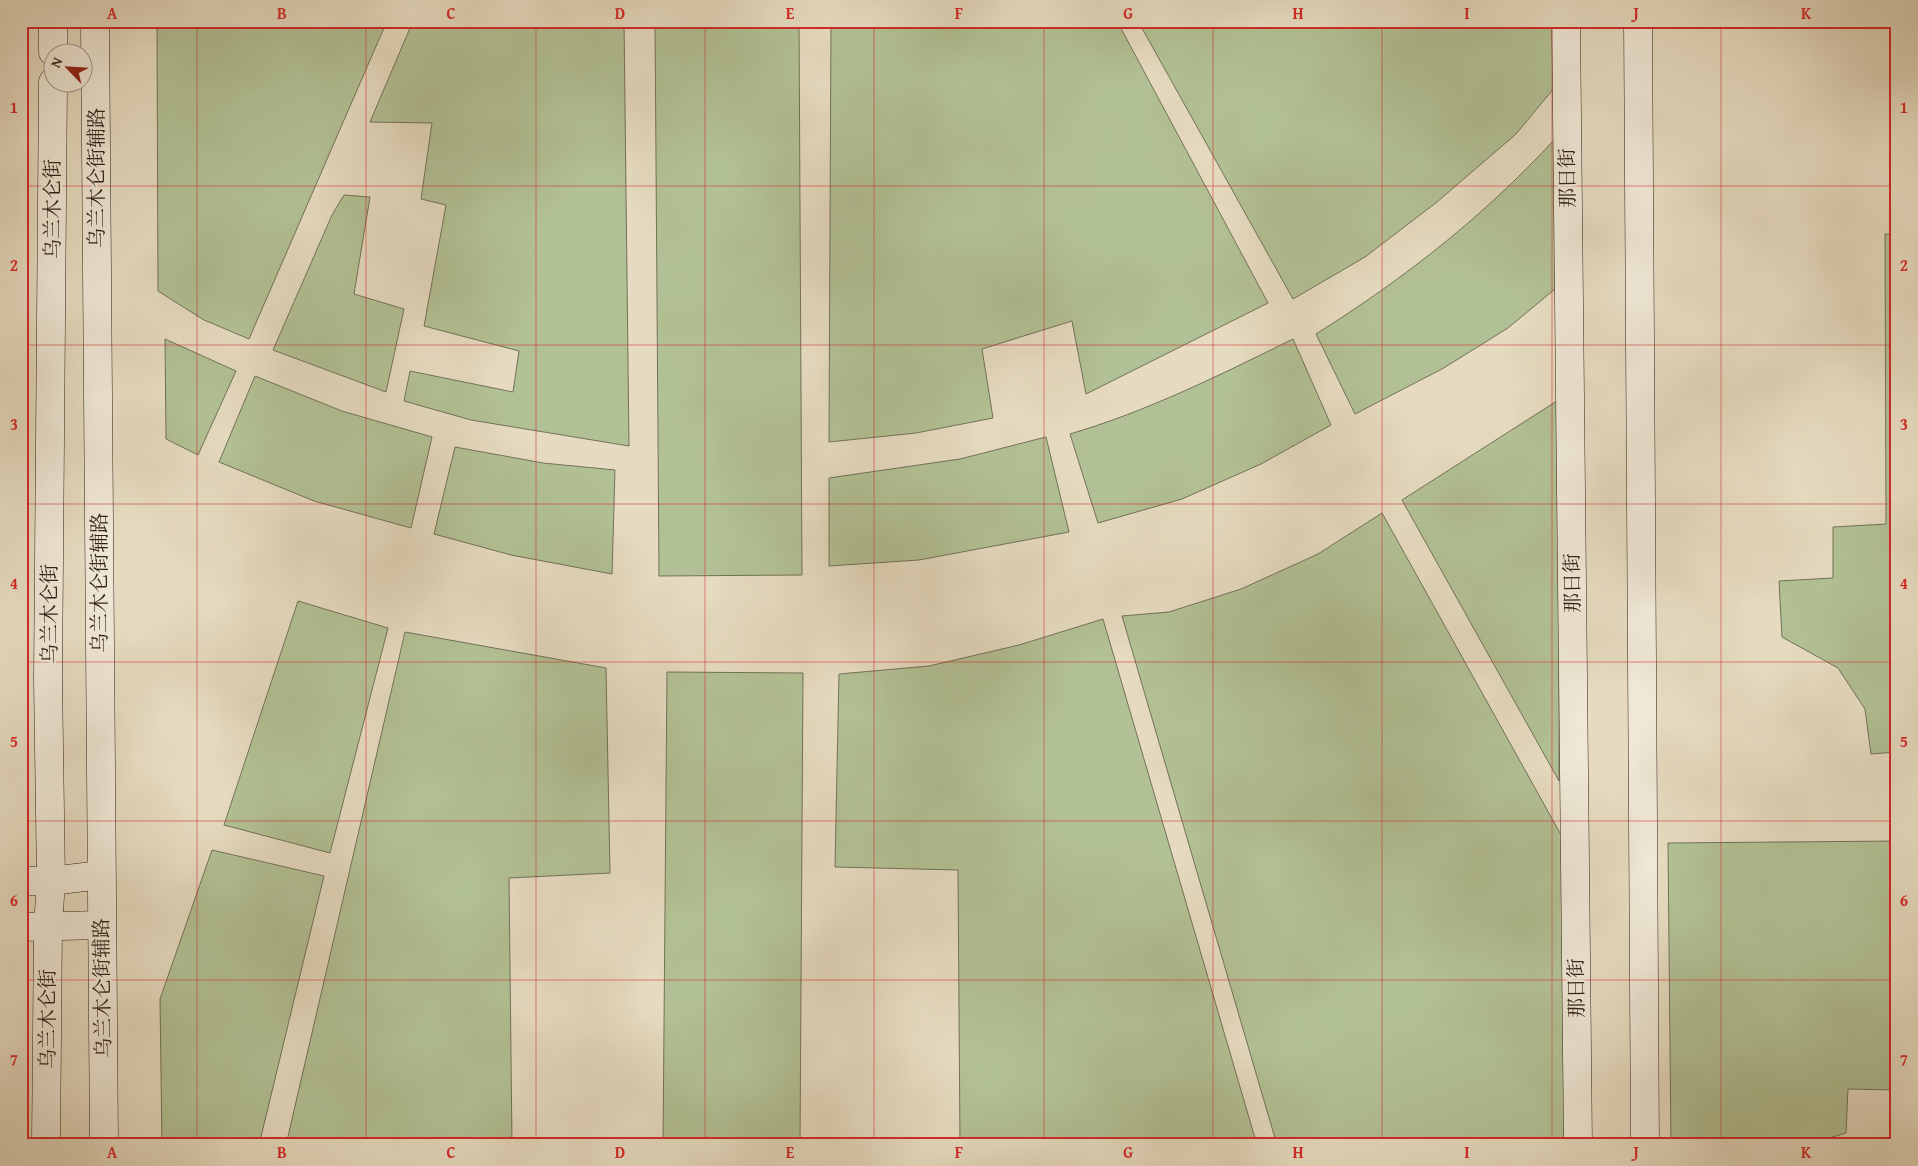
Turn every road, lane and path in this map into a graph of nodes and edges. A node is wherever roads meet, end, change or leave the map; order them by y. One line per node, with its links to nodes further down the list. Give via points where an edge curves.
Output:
1 (53, 21): 5 (street)
2 (95, 21): 7 (street, 乌兰木仑街辅路)
3 (1566, 21): 15 (street, 那日街)
4 (1638, 21): 16 (street)
5 (53, 42)
6 (53, 92): 9 (street, 乌兰木仑街, via 48,679)
7 (101, 875): 9 (street); 10 (street, 乌兰木仑街辅路)
8 (21, 881): 9 (street)
9 (51, 881): 12 (street, 乌兰木仑街)
10 (101, 925): 12 (street); 14 (street, 乌兰木仑街辅路)
11 (21, 927): 12 (street)
12 (48, 928): 13 (street, 乌兰木仑街)
13 (46, 1145)
14 (104, 1145)
15 (1578, 1145)
16 (1645, 1145)

